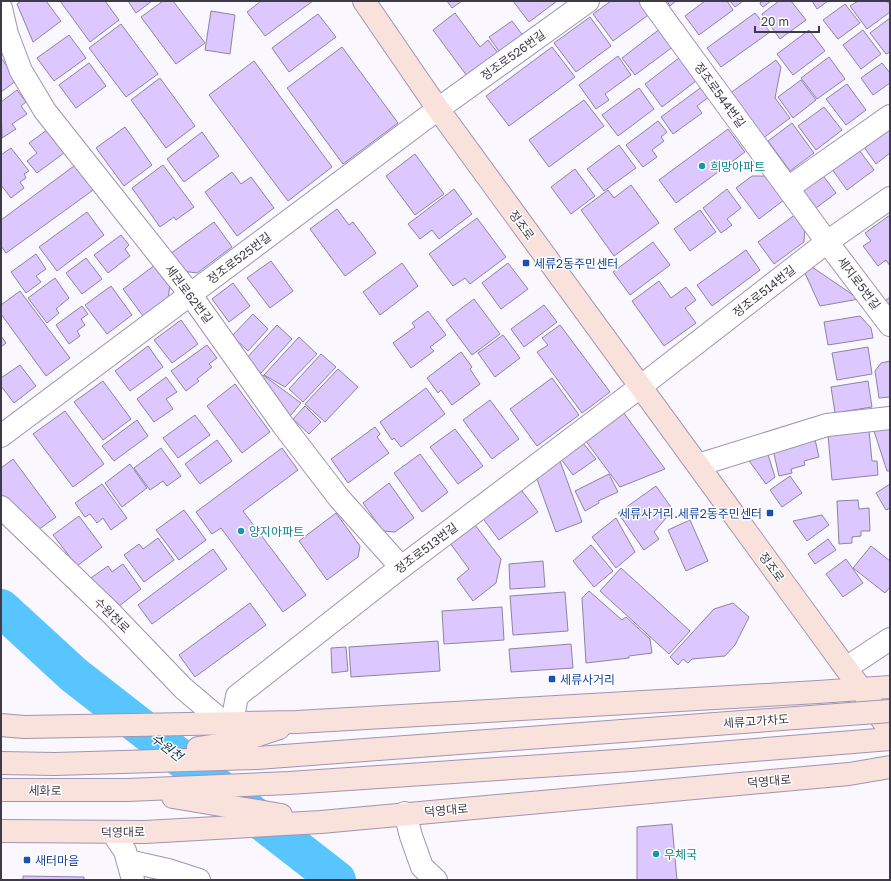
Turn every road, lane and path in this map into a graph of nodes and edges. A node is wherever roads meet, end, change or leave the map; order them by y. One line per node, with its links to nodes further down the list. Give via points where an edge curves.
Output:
1 (364, 1): 5 (main road, 정조로)
2 (588, 1): 5 (street, 정조로526번길)
3 (651, 1): 7 (street, 정조로544번길)
4 (1, 8): 10 (street, 세권로62번길, via 7,34 21,71 45,111)
5 (438, 109): 10 (street, 정조로525번길); 12 (main road, 정조로)
6 (890, 116): 7 (street)
7 (788, 188): 9 (street, 정조로544번길)
8 (890, 198): 9 (street, 정조로514번길)
9 (827, 242): 11 (street, 세지로5번길); 12 (street, 정조로514번길)
10 (190, 294): 14 (street, 정조로525번길); 17 (street, 세권로62번길, via 330,485)
11 (890, 325)
12 (640, 387): 15 (main road, 정조로); 17 (street, 정조로513번길)
13 (890, 418): 15 (street, via 826,425)
14 (1, 436)
15 (698, 466): 19 (main road, 정조로)
16 (1, 507): 24 (street, 수원천로, via 116,618 183,688)
17 (401, 567): 24 (street, 정조로513번길, via 237,696)
18 (890, 639): 19 (street)
19 (846, 668): 21 (main road, 정조로)
20 (890, 687): 21 (main road)
21 (861, 689): 24 (main road); 25 (main road, 정조로)
22 (890, 712): 28 (main road, 세류고가차도, bridge, via 257,758)
23 (1, 725): 24 (main road)
24 (227, 727): 28 (main road)
25 (890, 731)
26 (890, 739): 31 (main road, via 631,760 289,783)
27 (1, 763): 28 (main road)
28 (91, 763)
29 (890, 767): 32 (main road, 덕영대로, via 849,774)
30 (1, 790): 31 (main road, 세화로)
31 (128, 790): 33 (main road)
32 (405, 814): 33 (main road, 덕영대로); 38 (street, via 422,867)
33 (331, 821): 35 (main road, 덕영대로)
34 (1, 831): 35 (main road, 덕영대로)
35 (112, 832): 36 (street, via 125,850)
36 (127, 874): 37 (street, via 168,870)
37 (199, 880)
38 (436, 880)

